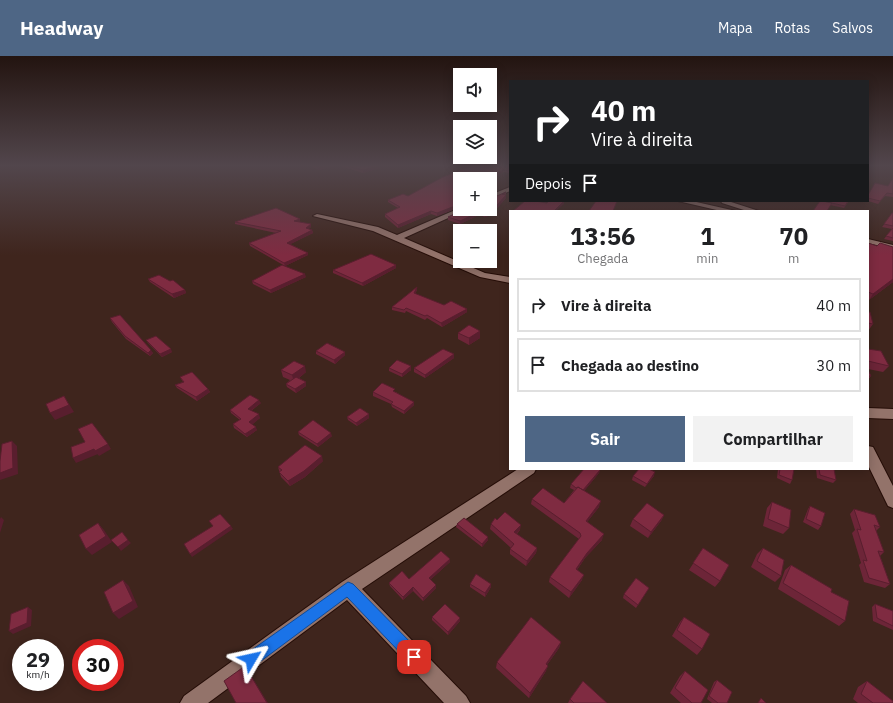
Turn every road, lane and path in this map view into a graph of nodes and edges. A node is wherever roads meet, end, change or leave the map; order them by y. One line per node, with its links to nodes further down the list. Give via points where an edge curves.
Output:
1 (686, 202): 3 (street)
2 (724, 202): 4 (street)
3 (727, 210)
4 (752, 210)
5 (453, 214): 7 (street)
6 (317, 216): 7 (street, via 375,229)
7 (398, 238): 10 (street, via 483,275)
8 (869, 241): 9 (street)
9 (893, 247)
10 (509, 280)
11 (869, 413): 12 (street)
12 (893, 414)
13 (869, 453): 15 (street)
14 (527, 470): 16 (street)
15 (893, 500)
16 (348, 588): 17 (street); 18 (street)
17 (191, 703)
18 (459, 703)

